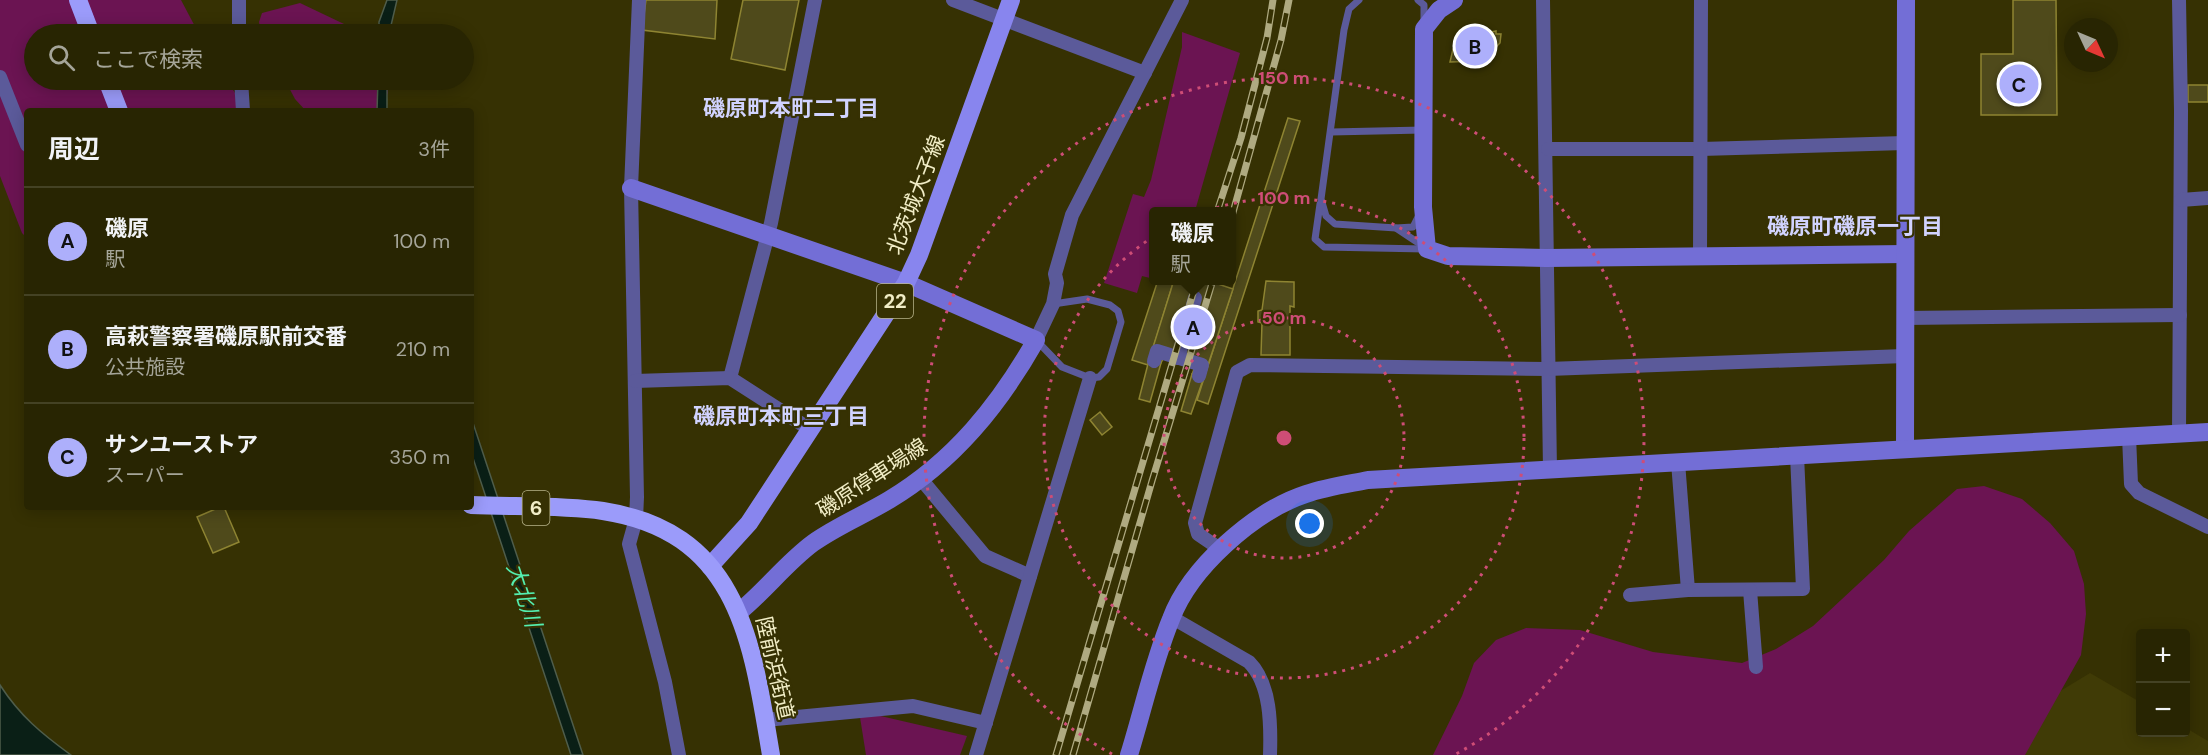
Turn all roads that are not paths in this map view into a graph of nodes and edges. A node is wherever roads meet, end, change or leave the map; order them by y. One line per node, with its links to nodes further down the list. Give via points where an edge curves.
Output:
1 (78, 0): 16 (highway)
2 (239, 0): 17 (street)
3 (639, 0): 31 (street)
4 (815, 0): 37 (street)
5 (952, 0): 15 (street)
6 (1011, 0): 15 (main road, 北茨城大子線 / 22)
7 (1182, 0): 19 (street)
8 (1359, 0): 26 (lane, via 1346,18)
9 (1418, 0): 18 (lane, via 1424,5)
10 (1454, 0): 18 (street)
11 (1543, 0): 29 (street)
12 (1701, 0): 30 (street)
13 (1906, 0): 28 (street)
14 (2179, 0): 34 (street)
15 (1005, 18): 19 (street); 42 (main road, 北茨城大子線 / 22)
16 (87, 24)
17 (239, 24)
18 (1424, 28): 25 (street)
19 (1145, 73): 44 (street, via 1072,215 1055,274)
20 (0, 77): 27 (street)
21 (111, 90): 23 (highway)
22 (242, 90): 24 (street)
23 (118, 108)
24 (243, 108)
25 (1423, 130): 26 (lane); 35 (street)
26 (1331, 132): 33 (lane)
27 (24, 137)
28 (1904, 143): 30 (street); 39 (street)
29 (1548, 149): 30 (street); 41 (street)
30 (1701, 149): 40 (street)
31 (632, 188): 37 (street); 55 (street)
32 (2208, 198): 34 (street)
33 (1321, 199): 36 (lane, via 1323,210 1335,224); 38 (lane, via 1315,239 1324,247)
34 (2181, 200): 45 (street)
35 (1423, 207): 36 (lane, via 1413,226); 38 (street)
36 (1396, 228): 38 (lane)
37 (768, 237): 42 (street); 53 (street)
38 (1427, 249): 41 (street, via 1448,256)
39 (1905, 254): 40 (street); 46 (street)
40 (1701, 256): 41 (street)
41 (1546, 258): 51 (street)
42 (906, 283): 47 (street); 56 (main road, 北茨城大子線 / 22)
43 (1195, 298): 50 (street)
44 (1053, 304): 47 (street); 54 (lane, via 1087,299 1118,311 1121,322 1107,369 1100,377)
45 (2180, 315): 46 (street); 58 (street)
46 (1905, 318): 48 (street)
47 (1036, 340): 54 (lane, via 1055,363); 64 (street, 磯原停車場線, via 1003,395 969,436)
48 (1905, 356): 51 (street); 60 (street)
49 (1157, 358): 50 (street)
50 (1178, 358): 52 (street)
51 (1548, 369): 63 (street); 68 (street, via 1250,364 1237,372 1195,523 1198,534)
52 (1198, 372)
53 (730, 378): 55 (street); 56 (street)
54 (1090, 378): 70 (street)
55 (635, 381): 66 (street)
56 (810, 430): 69 (main road, 北茨城大子線 / 22, via 748,523)
57 (2208, 432): 58 (street)
58 (2179, 434): 59 (street)
59 (2129, 436): 60 (street); 67 (street, via 2131,484 2139,493)
60 (1905, 448): 61 (street)
61 (1797, 455): 62 (street); 72 (street, via 1803,589)
62 (1678, 462): 63 (street); 71 (street)
63 (1550, 470): 68 (street, via 1368,480 1305,494 1258,519)
64 (921, 478): 70 (street, via 985,556); 74 (street, 磯原停車場線, via 811,545)
65 (474, 505): 66 (highway, 陸前浜街道 / 6, via 601,511)
66 (636, 519): 69 (highway, 陸前浜街道 / 6, via 681,540); 79 (street, via 629,544 665,682)
67 (2208, 526)
68 (1220, 549): 75 (street)
69 (710, 566): 74 (highway, 陸前浜街道 / 6)
70 (1030, 576): 78 (street)
71 (1688, 590): 72 (street); 73 (street)
72 (1750, 590): 76 (street)
73 (1630, 595)
74 (739, 612): 77 (highway, 陸前浜街道 / 6, via 753,651)
75 (1171, 617): 82 (street); 83 (street, via 1257,670 1265,691)
76 (1756, 667)
77 (765, 720): 78 (street, via 913,706); 80 (highway, 陸前浜街道 / 6)
78 (986, 723): 81 (street)
79 (679, 755)
80 (771, 755)
81 (976, 755)
82 (1129, 755)
83 (1270, 755)

